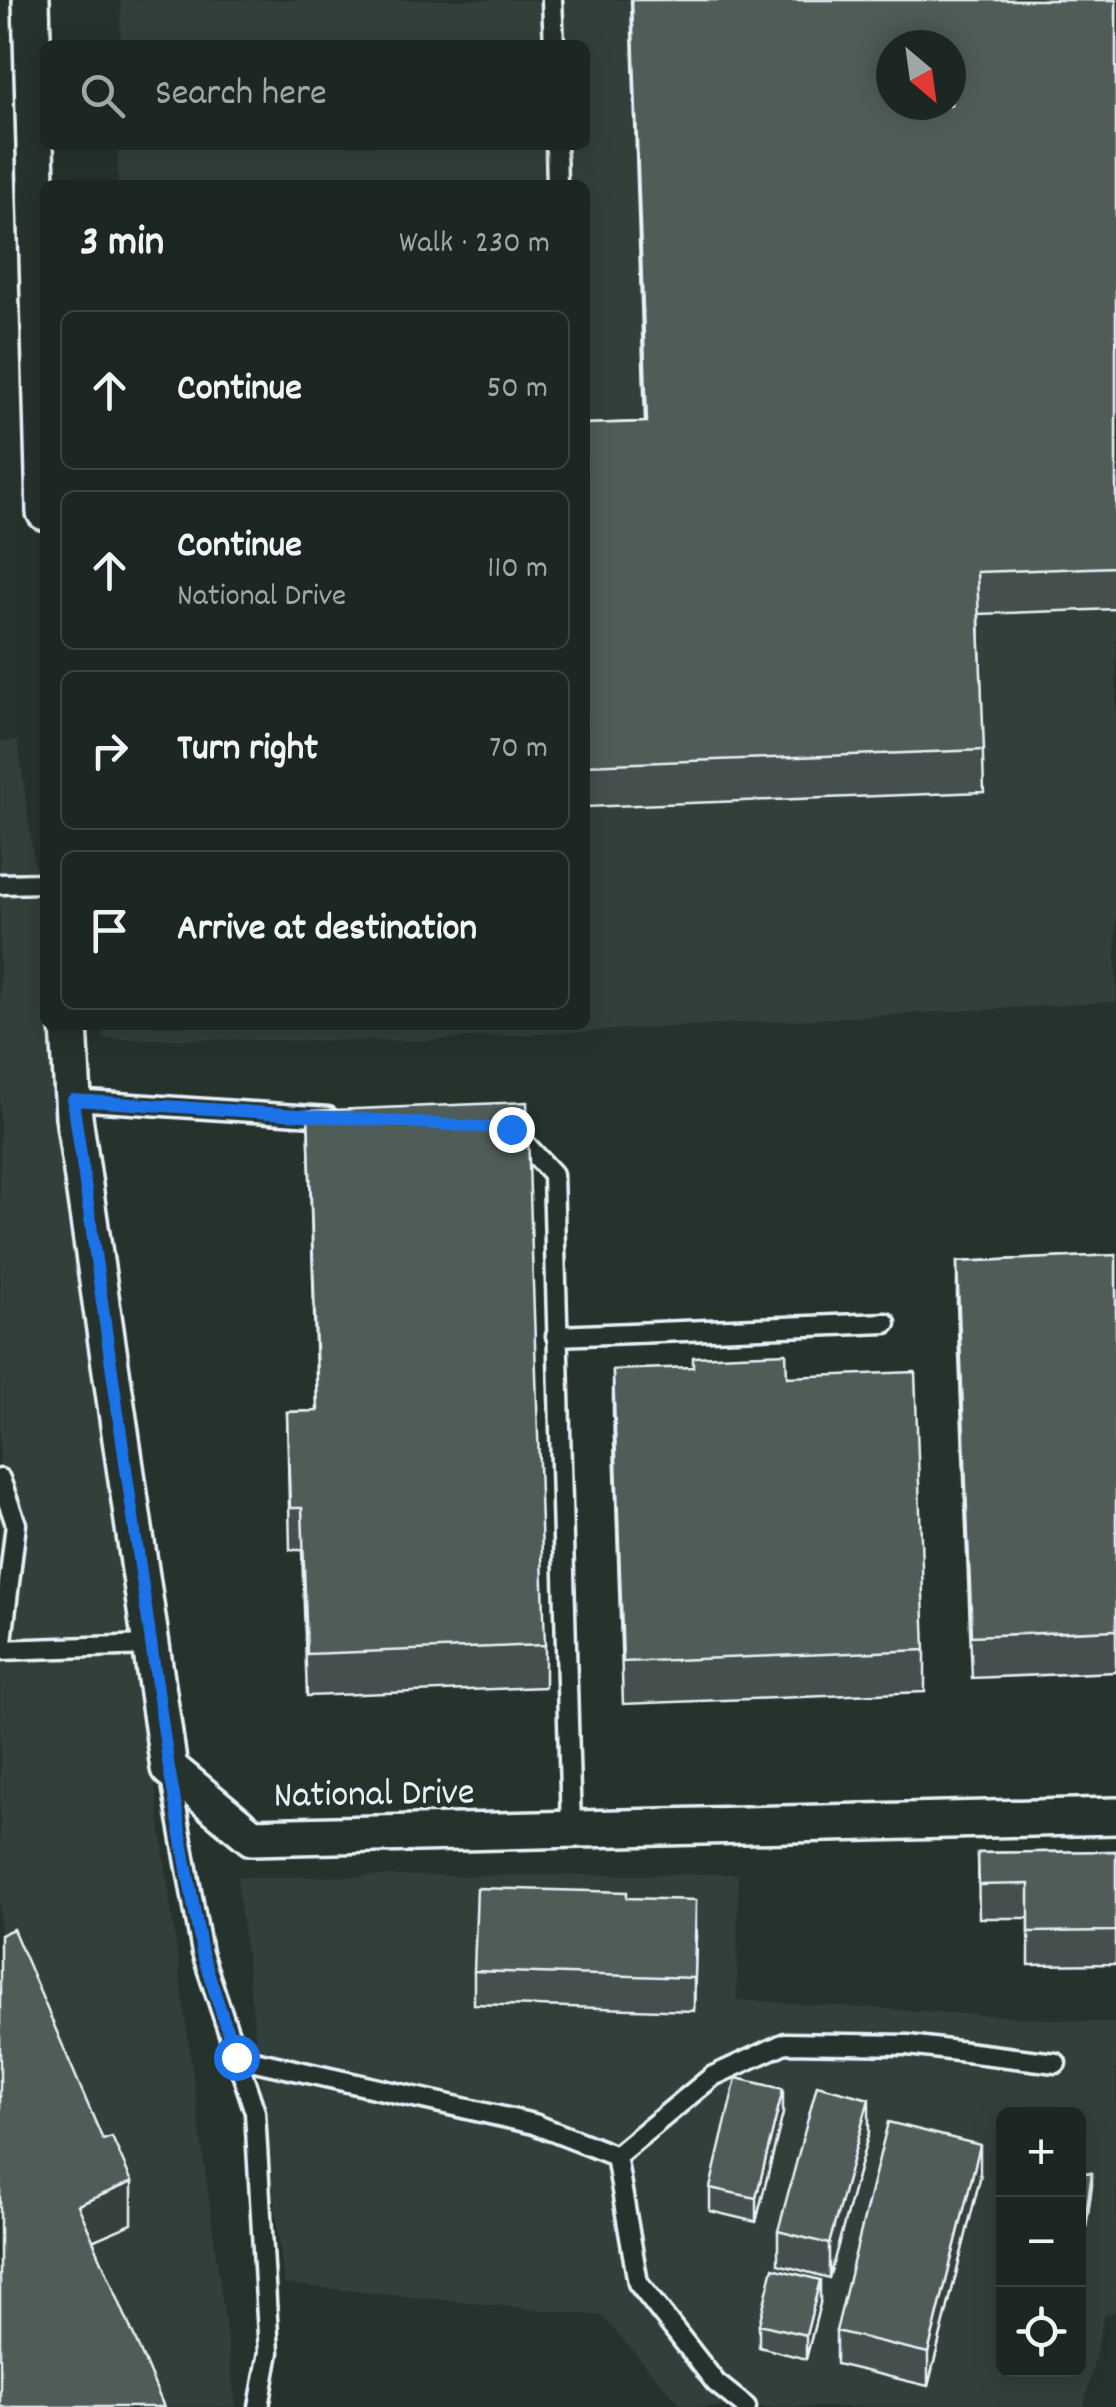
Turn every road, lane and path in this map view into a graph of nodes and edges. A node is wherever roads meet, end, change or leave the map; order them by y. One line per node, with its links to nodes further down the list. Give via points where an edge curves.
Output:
1 (31, 0): 6 (street)
2 (552, 0): 3 (lane)
3 (554, 40)
4 (556, 150): 5 (lane)
5 (558, 180)
6 (40, 329)
7 (0, 884): 8 (lane)
8 (40, 884)
9 (70, 1030): 10 (street)
10 (73, 1100): 11 (lane); 16 (street)
11 (352, 1118)
12 (492, 1128): 14 (lane, via 511,1129 554,1174)
13 (886, 1323): 14 (lane)
14 (556, 1336): 20 (lane)
15 (0, 1479): 17 (lane, via 16,1524)
16 (151, 1644): 17 (lane); 18 (street)
17 (1, 1650)
18 (169, 1768): 20 (street, National Drive, via 252,1837); 21 (lane, via 202,1953)
19 (1116, 1816): 20 (street, National Drive)
20 (571, 1829)
21 (236, 2057): 23 (lane, via 534,2124); 24 (lane, via 255,2112 269,2352)
22 (1056, 2063): 23 (lane, via 908,2045 785,2043 713,2076)
23 (616, 2156): 25 (lane, via 638,2283 716,2383)
24 (260, 2407)
25 (746, 2407)

